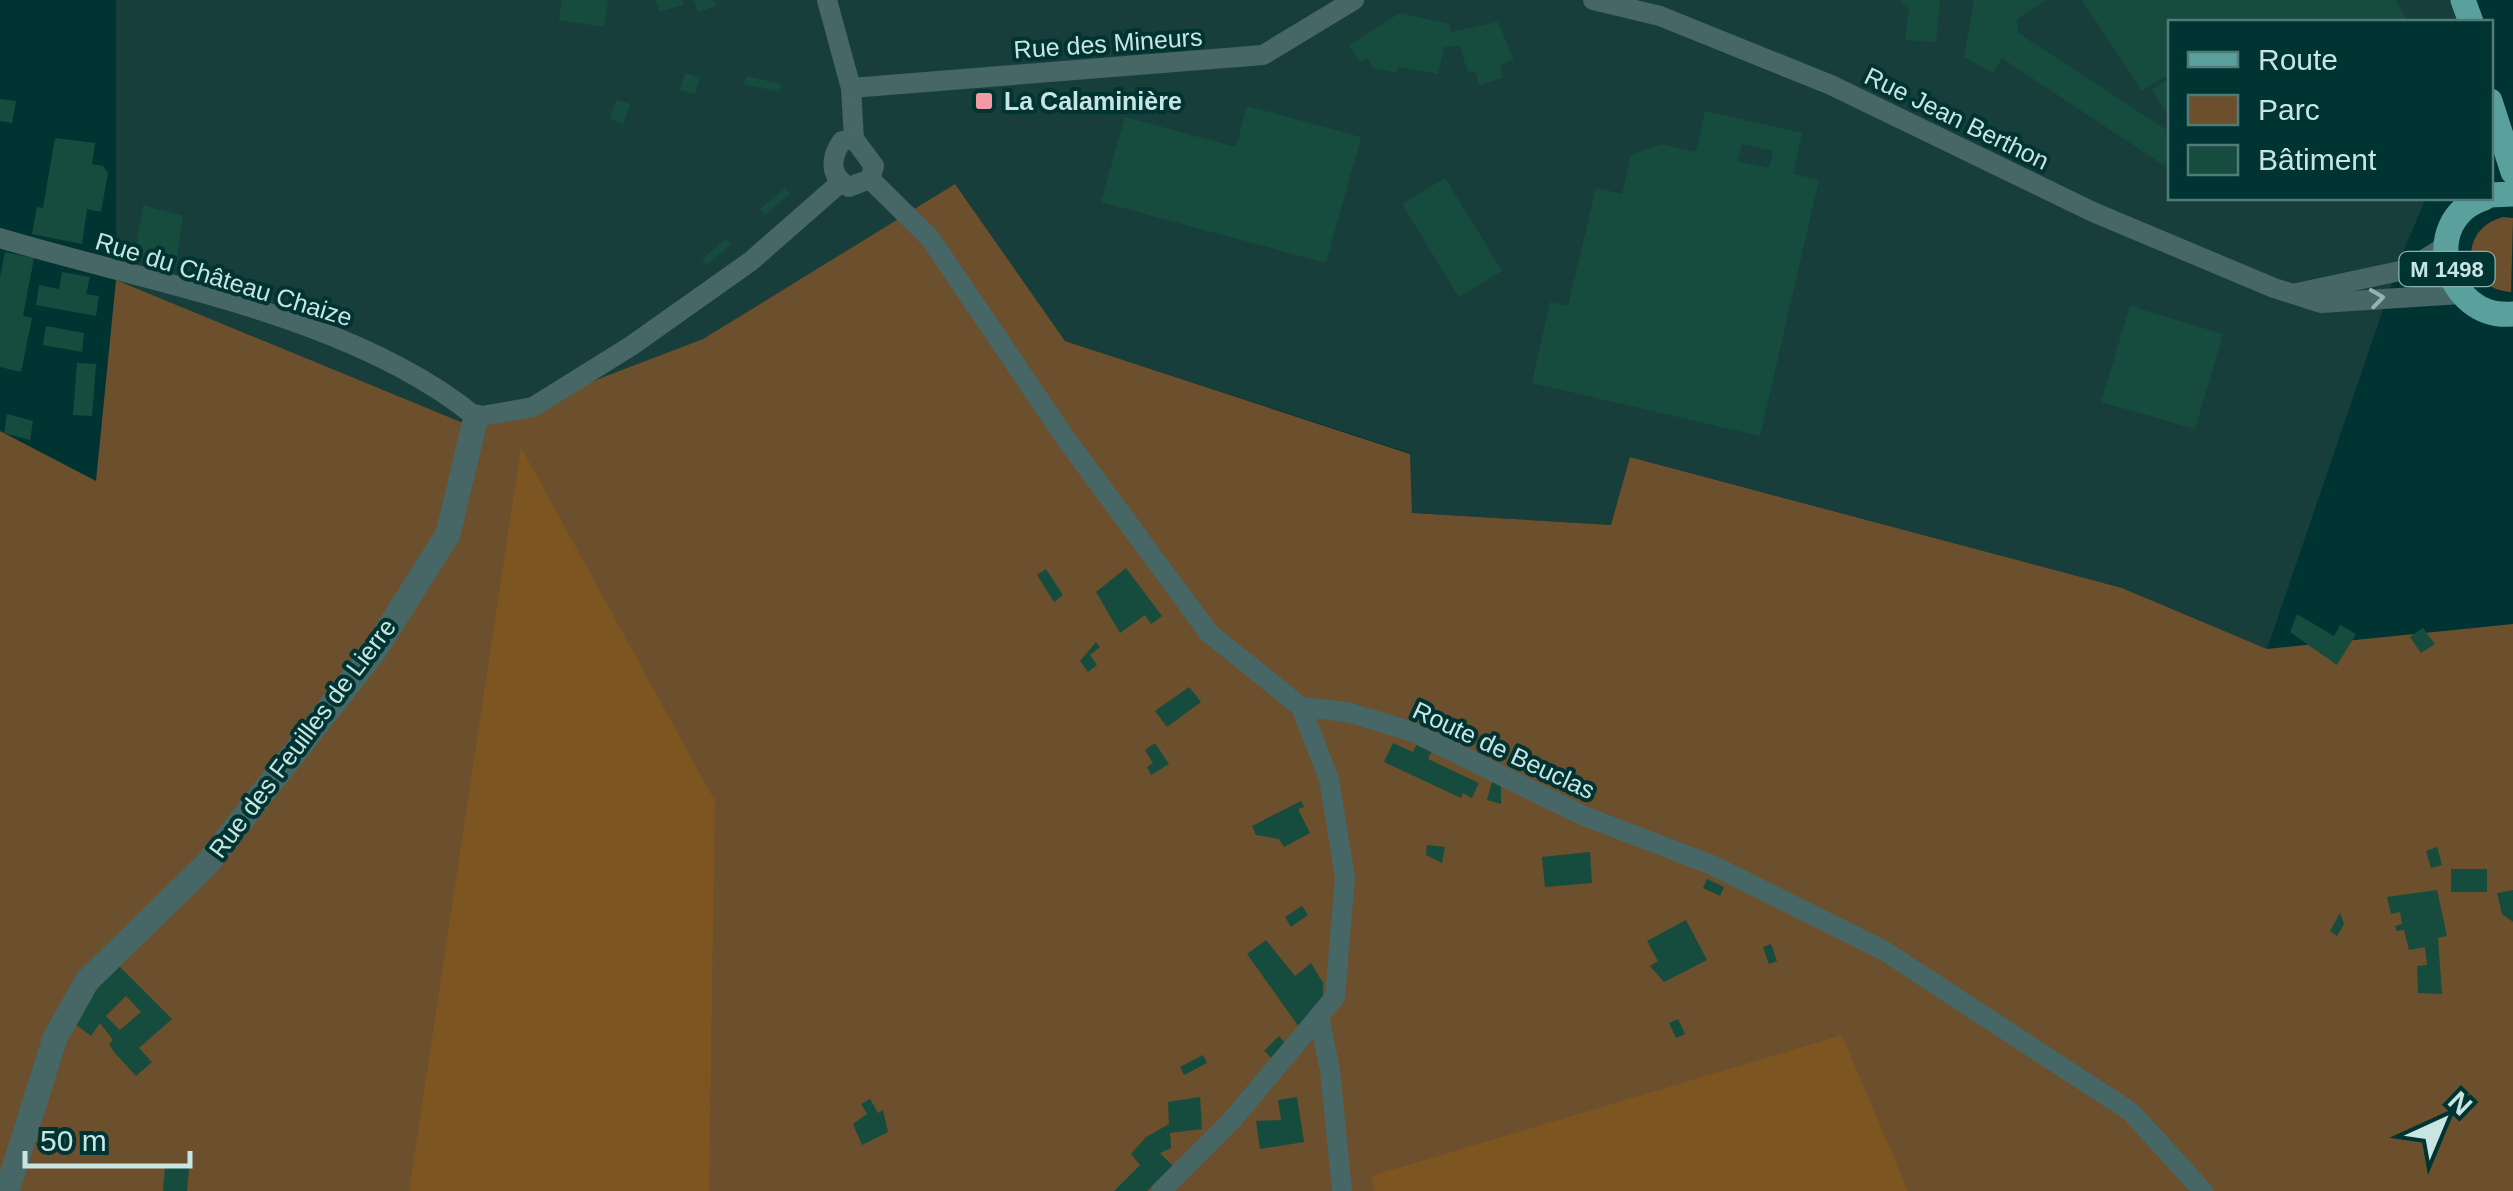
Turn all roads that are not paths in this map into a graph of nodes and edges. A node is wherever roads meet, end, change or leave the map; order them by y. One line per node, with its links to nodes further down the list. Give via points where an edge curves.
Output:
1 (826, 0): 4 (street)
2 (1354, 0): 4 (street, Rue des Mineurs, via 1263,55)
3 (1593, 0): 13 (street, Rue Jean Berthon, via 1660,16 1776,63 2093,212)
4 (851, 88): 6 (street)
5 (2493, 108): 7 (main road)
6 (854, 139): 8 (street, via 874,166); 9 (street, via 842,141 832,161)
7 (2513, 172)
8 (870, 179): 9 (street, via 860,186); 17 (street, via 930,238 1066,439 1209,632)
9 (840, 182): 16 (street, via 752,261 631,346 533,407)
10 (2479, 200): 12 (main road, M 1498, via 2454,220)
11 (0, 238): 16 (street, Rue du Château Chaize, via 360,347 443,391)
12 (2444, 247): 13 (street, via 2410,269); 14 (main road, M 1498, via 2448,274)
13 (2295, 294): 14 (street, Rue Jean Berthon, one-way to 14, via 2322,303)
14 (2461, 294): 15 (main road, M 1498)
15 (2511, 317)
16 (476, 418): 19 (street, Rue des Feuilles de Lierre, via 448,534 375,650 207,864 88,980 55,1038)
17 (1301, 707): 18 (street, via 1329,779 1345,877 1335,997); 22 (street, Route de Beuclas, via 1348,712 1412,732 1584,816 1712,865 1824,919 2131,1112)
18 (1319, 1016): 20 (street); 21 (street)
19 (7, 1191)
20 (1161, 1191)
21 (1342, 1191)
22 (2203, 1191)

